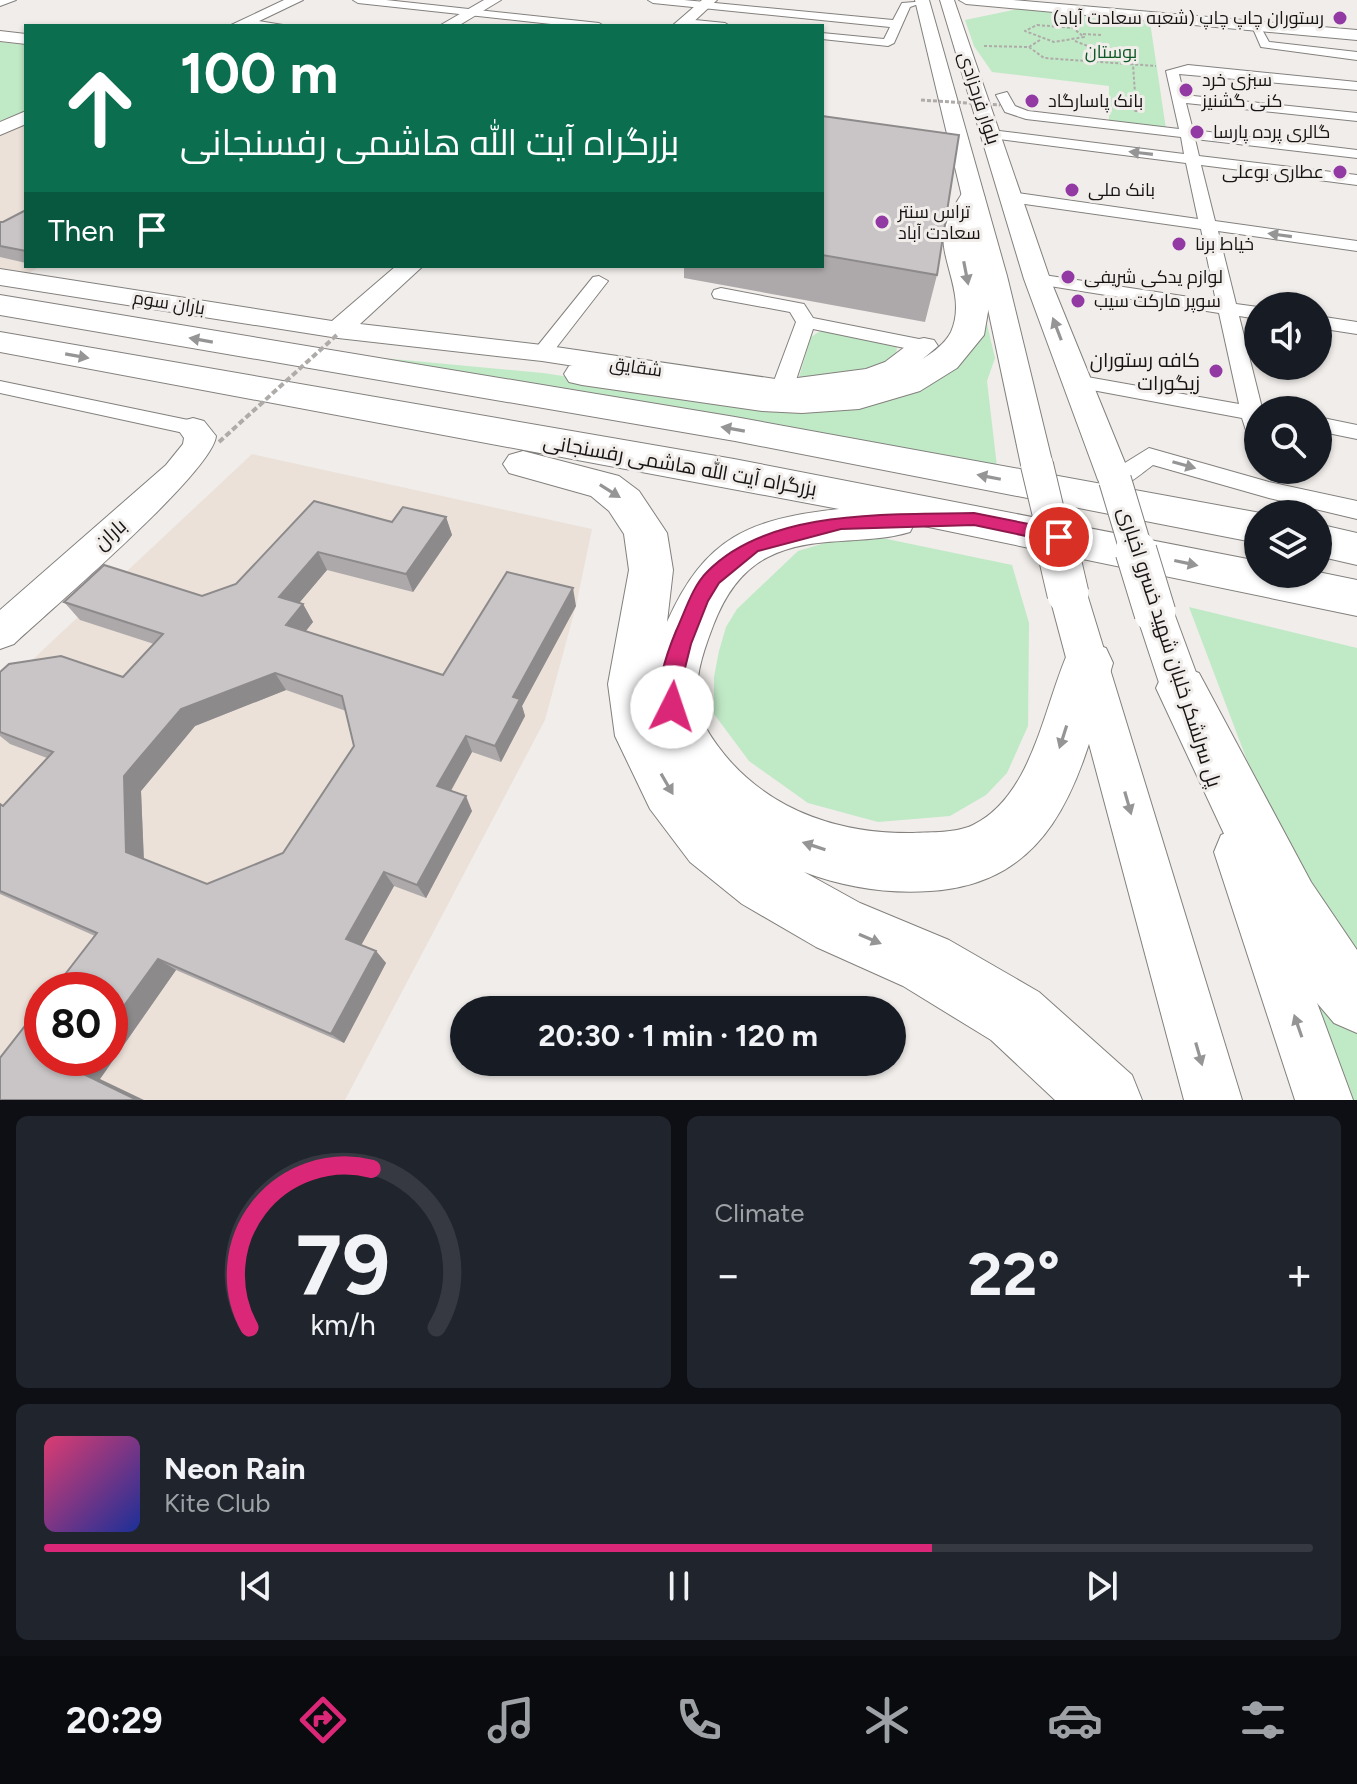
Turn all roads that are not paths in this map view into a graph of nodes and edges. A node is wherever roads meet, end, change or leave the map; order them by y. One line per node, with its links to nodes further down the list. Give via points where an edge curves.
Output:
1 (11, 0): 9 (street)
2 (296, 0): 14 (main road)
3 (358, 0): 13 (street)
4 (494, 0): 13 (main road)
5 (653, 0): 10 (street)
6 (922, 0): 18 (street, via 906,5); 25 (main road, بلوار فرحزادی)
7 (966, 0): 8 (main road)
8 (1030, 2): 11 (main road); 12 (main road); 19 (main road)
9 (0, 3)
10 (707, 3): 17 (main road); 18 (street)
11 (1128, 4): 20 (main road)
12 (950, 9): 26 (main road, بلوار فرحزادی)
13 (472, 12): 15 (main road); 16 (street)
14 (242, 24)
15 (451, 24)
16 (581, 24)
17 (683, 24)
18 (897, 24): 23 (street, via 888,43)
19 (1255, 26): 21 (main road); 27 (street, via 1270,47)
20 (1357, 28)
21 (1357, 35)
22 (0, 36): 24 (main road)
23 (824, 36)
24 (24, 39)
25 (934, 44): 26 (main road); 38 (main road, بلوار فرحزادی)
26 (968, 46): 34 (main road, بلوار فرحزادی)
27 (1357, 56)
28 (1357, 86): 29 (street, via 1188,69 1172,71)
29 (1177, 98): 31 (street); 35 (street)
30 (1001, 100): 35 (street, via 1026,115)
31 (1357, 117)
32 (24, 118): 33 (main road)
33 (0, 129)
34 (991, 134): 37 (street, one-way to 34); 40 (main road, بلوار فرحزادی)
35 (1185, 135): 36 (street); 37 (street)
36 (1357, 154)
37 (1191, 159): 39 (street); 41 (street)
38 (961, 176): 58 (highway, one-way to 58, via 958,232 973,306 967,335 927,373 859,398 762,400 543,368 342,350); 79 (main road, bridge, via 994,276)
39 (1357, 180)
40 (1010, 197): 41 (street); 45 (main road, پل سرلشکر خلبان شهید خسرو اخباری)
41 (1207, 225): 42 (street, one-way to 41); 49 (street)
42 (1357, 246)
43 (409, 268): 54 (main road)
44 (0, 277): 54 (main road, باران سوم)
45 (1037, 279): 49 (street); 59 (main road, پل سرلشکر خلبان شهید خسرو اخباری, one-way to 45)
46 (599, 281): 57 (street)
47 (721, 294): 51 (street, via 797,308)
48 (0, 305): 58 (highway, بزرگراه آیت الله هاشمی رفسنجانی, one-way to 48)
49 (1227, 308): 50 (street); 62 (street)
50 (1244, 311)
51 (806, 322): 56 (street); 61 (street)
52 (1332, 324): 53 (street)
53 (1357, 328)
54 (339, 332): 57 (main road, شقایق)
55 (0, 342): 58 (highway, بزرگراه آیت الله هاشمی رفسنجانی, one-way to 58)
56 (924, 346): 61 (main road, شقایق, via 895,368 872,377)
57 (542, 353): 61 (main road, شقایق)
58 (228, 364): 71 (highway, بزرگراه آیت الله هاشمی رفسنجانی); 72 (highway, بزرگراه آیت الله هاشمی رفسنجانی, one-way to 58, via 735,429); 82 (highway, one-way to 82, via 237,400 572,475 605,486 624,501 645,533 651,570 633,684 642,736 670,790 711,842 763,883 838,925 926,963 1015,1016)
59 (1076, 381): 63 (street); 68 (main road, پل سرلشکر خلبان شهید خسرو اخباری)
60 (0, 387): 66 (street)
61 (782, 389)
62 (1250, 396)
63 (1244, 411)
64 (1332, 427): 65 (street)
65 (1357, 432)
66 (206, 435): 78 (main road, باران, via 200,436 184,467)
67 (1244, 475): 68 (street, one-way to 67, via 1149,456)
68 (1115, 480): 80 (main road, پل سرلشکر خلبان شهید خسرو اخباری, bridge)
69 (1279, 484): 70 (street)
70 (1357, 510)
71 (974, 519): 75 (highway, بزرگراه آیت الله هاشمی رفسنجانی, one-way to 75); 79 (highway, one-way to 71, via 1042,794 992,847 941,860 858,859 758,823 718,793 694,759 672,707 681,644 712,578 752,546 805,530 841,522)
72 (1244, 524)
73 (1332, 543): 74 (highway)
74 (1357, 549)
75 (1231, 572): 76 (highway, بزرگراه آیت الله هاشمی رفسنجانی); 77 (highway)
76 (1357, 598)
77 (1357, 614)
78 (3, 627)
79 (1088, 663): 83 (main road, one-way to 83)
80 (1181, 688): 81 (highway, via 1289,904); 84 (main road, پل سرلشکر خلبان شهید خسرو اخباری, one-way to 80)
81 (1357, 1000)
82 (1107, 1100)
83 (1213, 1100)
84 (1324, 1100)

